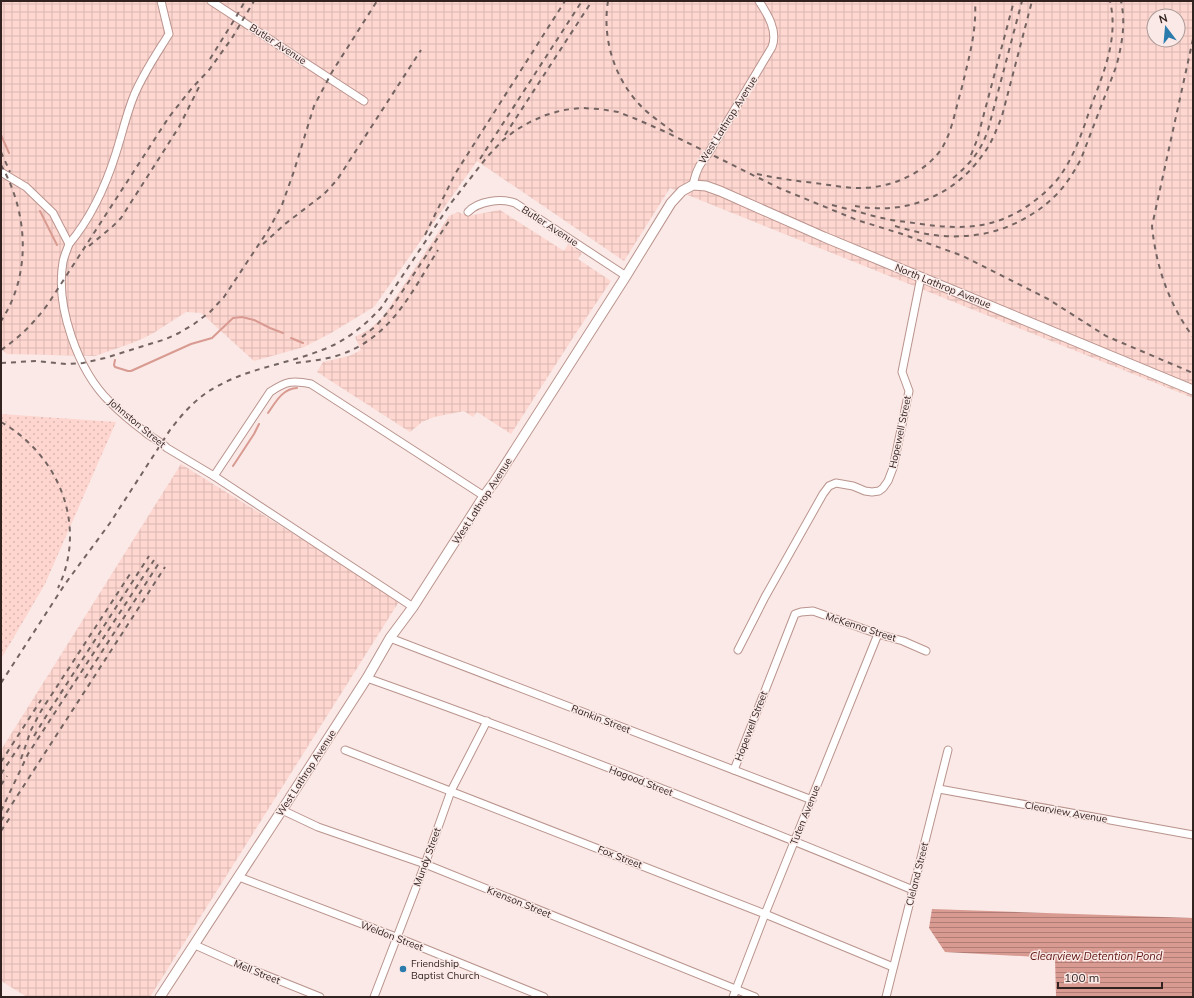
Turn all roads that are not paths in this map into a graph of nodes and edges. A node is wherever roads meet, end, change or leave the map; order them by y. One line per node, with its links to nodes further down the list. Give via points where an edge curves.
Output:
1 (161, 1): 8 (street, Johnston Street, via 169,34 134,96 116,154 95,205)
2 (211, 1): 4 (street, Butler Avenue)
3 (759, 1): 6 (street, West Lathrop Avenue, via 775,33 775,40 699,165)
4 (364, 101)
5 (1, 172): 8 (street, via 26,187 54,213)
6 (693, 185): 9 (street, West Lathrop Avenue, via 682,191 671,203); 10 (street, North Lathrop Avenue, via 720,191)
7 (468, 212): 9 (street, Butler Avenue, via 477,205 501,200 515,203)
8 (69, 244): 12 (street, Johnston Street, via 63,261 66,317 75,346 97,387 109,402 146,433)
9 (626, 276): 13 (street, West Lathrop Avenue)
10 (921, 277): 11 (street, North Lathrop Avenue); 18 (street, Hopewell Street, via 902,372 909,391 888,481 879,491 872,492 844,484 836,483 829,486 765,597)
11 (1193, 390)
12 (214, 476): 13 (street, via 270,392 289,382 299,381 311,384); 14 (street, Johnston Street)
13 (484, 496): 14 (street, West Lathrop Avenue)
14 (413, 607): 17 (street, West Lathrop Avenue)
15 (795, 614): 16 (street, McKenna Street, via 813,611); 24 (street, Hopewell Street)
16 (878, 634): 19 (street, McKenna Street); 27 (street, Tuten Avenue)
17 (390, 638): 20 (street, West Lathrop Avenue); 24 (street, Rankin Street)
18 (738, 650)
19 (926, 651)
20 (367, 678): 21 (street, Hagood Street); 28 (street, West Lathrop Avenue)
21 (487, 721): 26 (street, Mundy Street); 30 (street, Hagood Street)
22 (345, 750): 26 (street, Fox Street)
23 (948, 750): 25 (street, Cleland Street)
24 (734, 770): 27 (street, Rankin Street)
25 (938, 789): 29 (street, Clearview Avenue); 33 (street, Cleland Street)
26 (451, 791): 31 (street, Mundy Street); 34 (street, Fox Street)
27 (812, 800): 30 (street, Tuten Avenue)
28 (282, 810): 31 (street, Krenson Street, via 318,827); 32 (street, West Lathrop Avenue)
29 (1193, 835)
30 (795, 841): 33 (street, Hagood Street); 34 (street, Tuten Avenue)
31 (425, 864): 35 (street, Mundy Street); 38 (street, Krenson Street)
32 (239, 877): 35 (street, Weldon Street); 36 (street, West Lathrop Avenue)
33 (913, 890): 37 (street, Cleland Street)
34 (765, 914): 37 (street, Fox Street); 38 (street, Tuten Avenue)
35 (396, 937): 41 (street, Mundy Street); 42 (street, Weldon Street)
36 (194, 945): 39 (street, West Lathrop Avenue); 40 (street, Mell Street)
37 (893, 967): 45 (street, Cleland Street)
38 (736, 989): 43 (street, Tuten Avenue); 44 (street, Krenson Street)
39 (160, 997)
40 (320, 997)
41 (374, 997)
42 (544, 997)
43 (733, 997)
44 (755, 997)
45 (886, 997)

